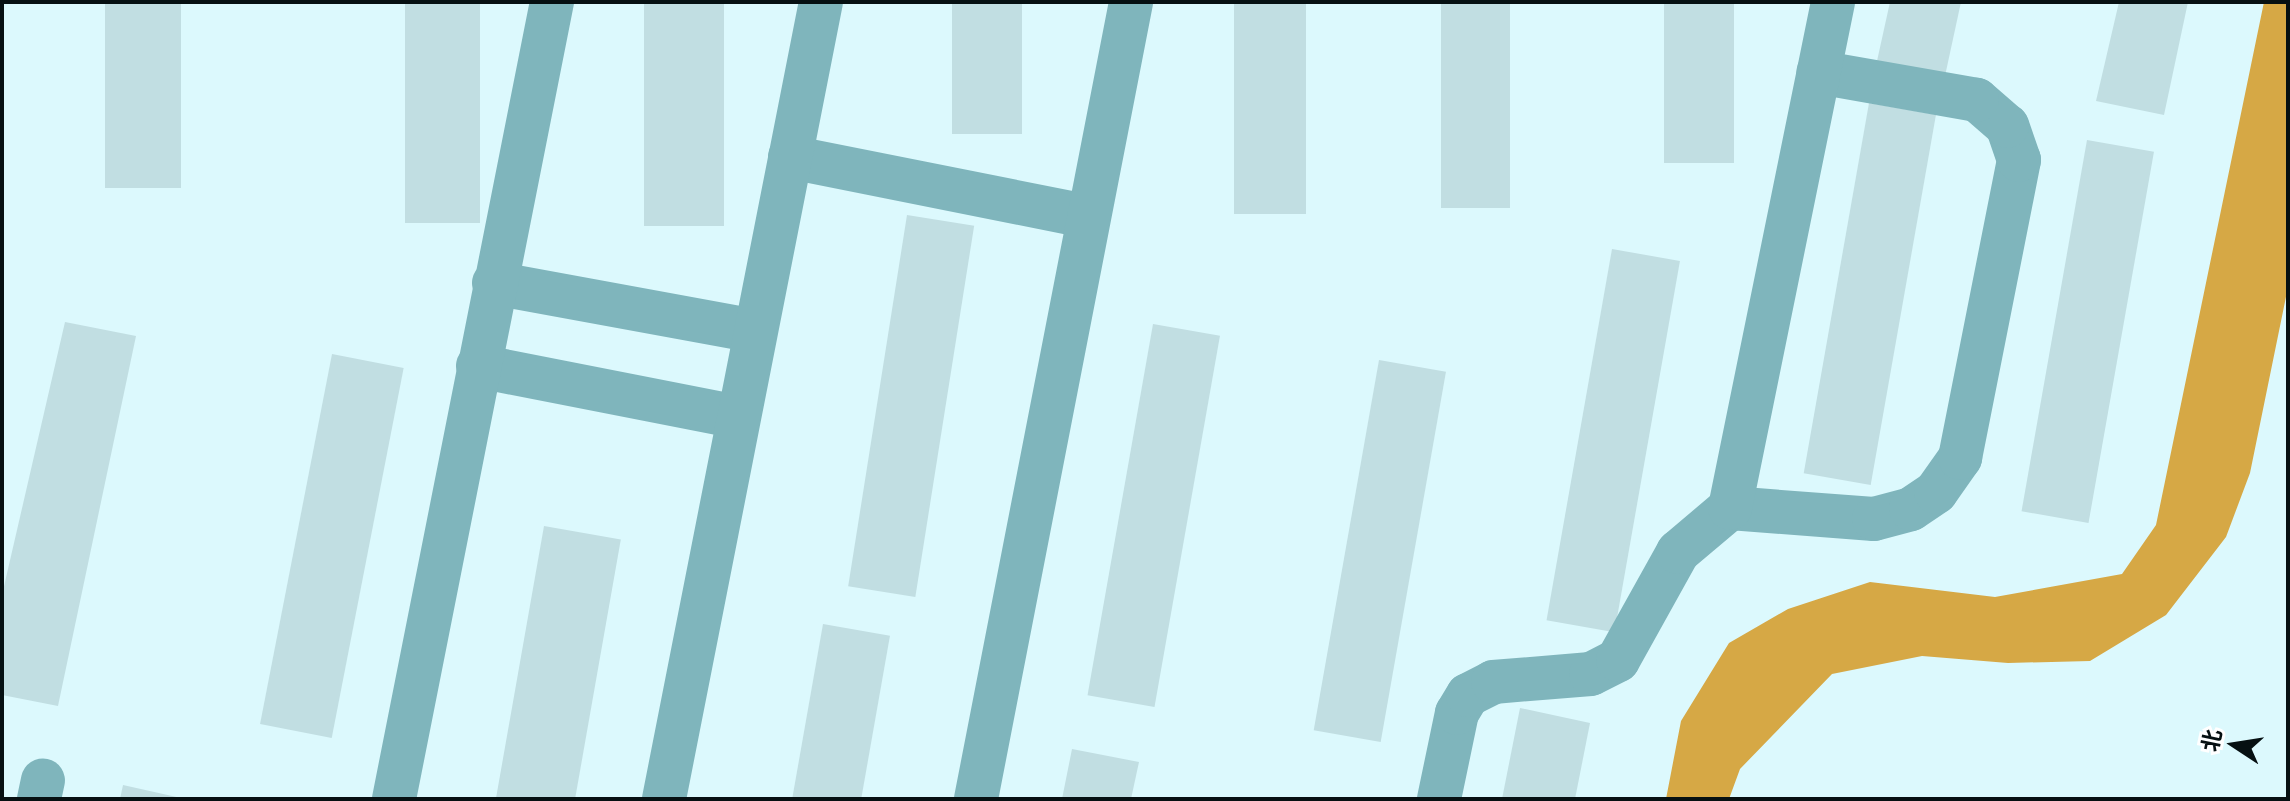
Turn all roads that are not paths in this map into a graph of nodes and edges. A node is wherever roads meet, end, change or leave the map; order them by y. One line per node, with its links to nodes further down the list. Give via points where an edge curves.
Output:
1 (552, 2): 8 (street)
2 (821, 2): 6 (street)
3 (1131, 2): 7 (street)
4 (1833, 2): 5 (street)
5 (1818, 72): 12 (street); 12 (street, via 1977,100 2007,126 2019,160 1960,458 1936,492 1911,509 1874,519)
6 (790, 157): 7 (street); 9 (street)
7 (1086, 216): 15 (street)
8 (494, 283): 9 (street); 10 (street)
9 (755, 331): 11 (street)
10 (478, 366): 11 (street); 13 (street)
11 (738, 417): 14 (street)
12 (1730, 508): 16 (street, via 1678,552 1618,660 1591,674 1493,682 1468,695 1457,713)
13 (394, 799)
14 (664, 799)
15 (976, 799)
16 (1439, 799)

